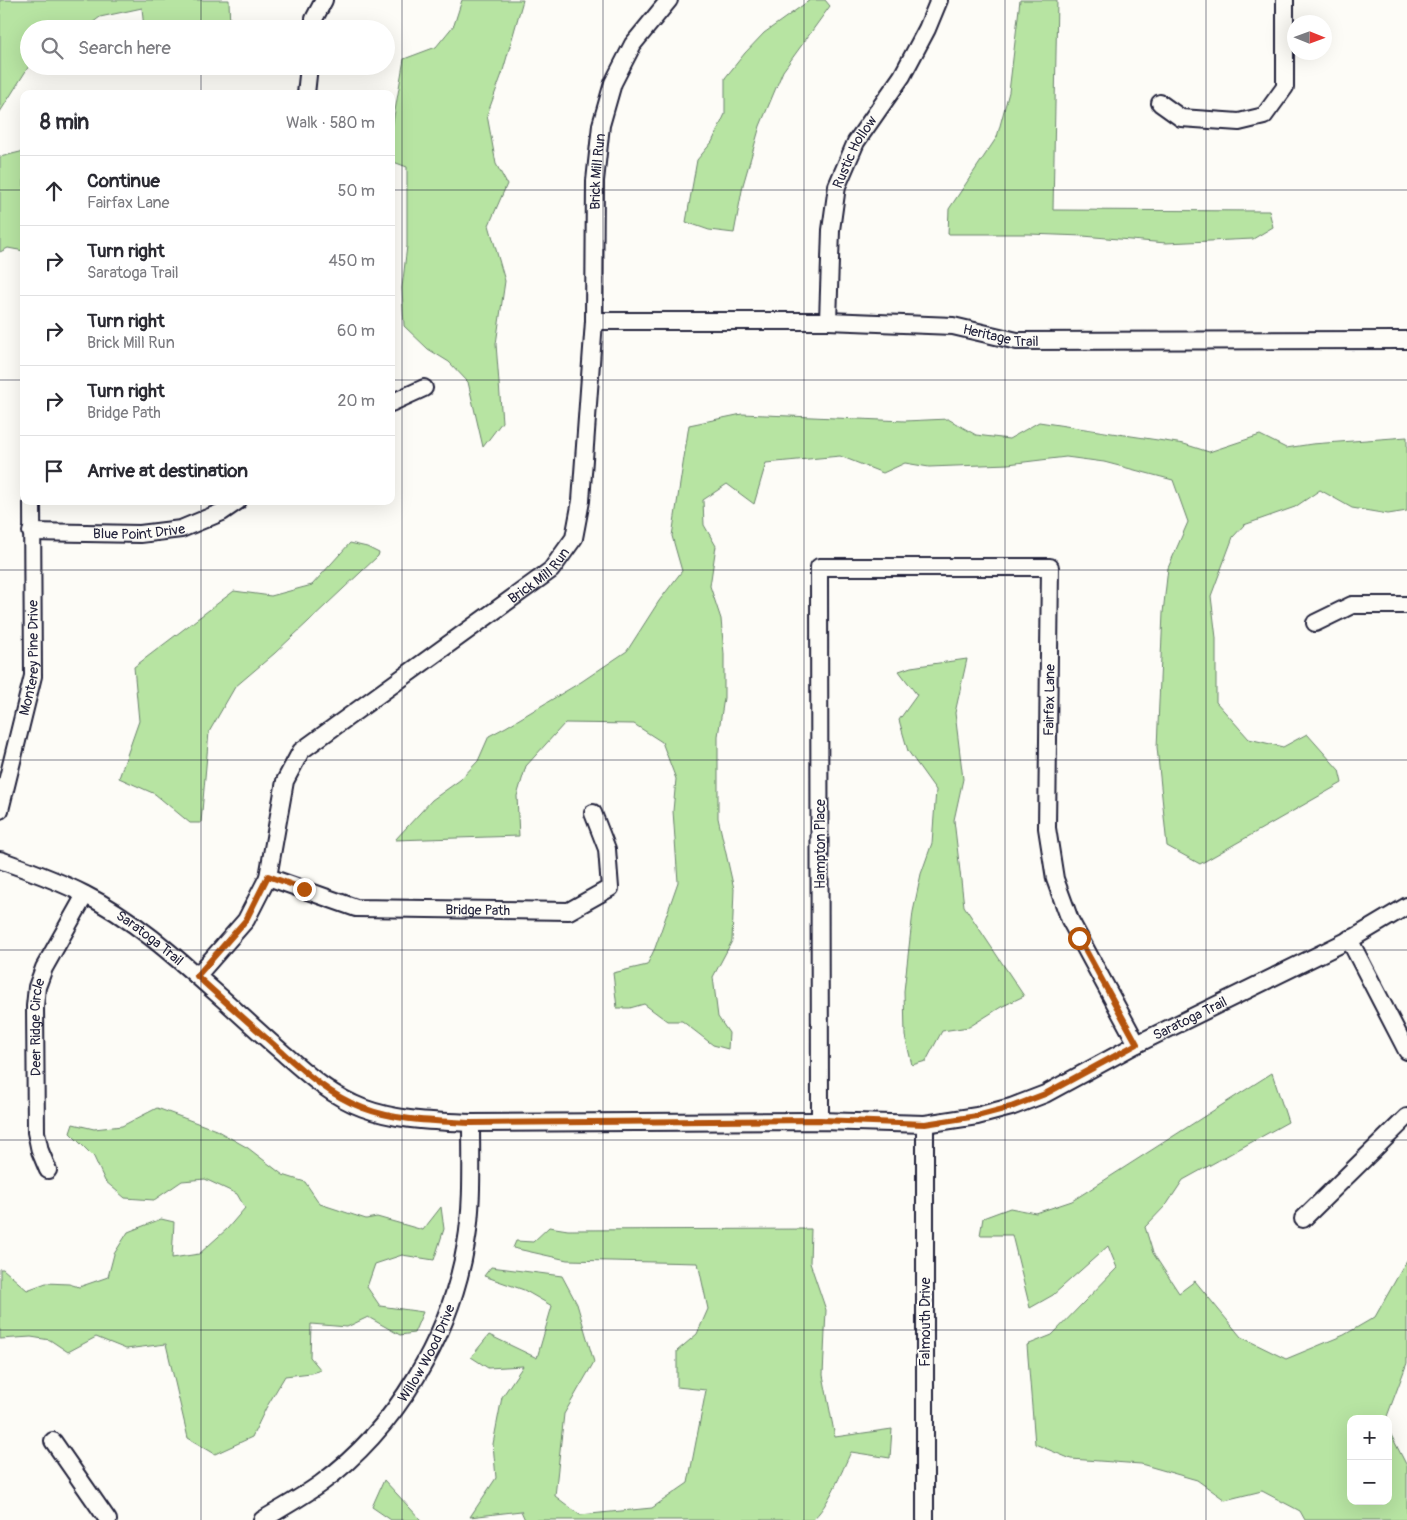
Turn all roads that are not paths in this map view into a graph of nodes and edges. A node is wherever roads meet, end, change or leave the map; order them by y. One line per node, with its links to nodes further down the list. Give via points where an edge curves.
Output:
1 (324, 0): 5 (street)
2 (670, 0): 9 (street, Brick Mill Run, via 633,44 613,83 601,125 595,181)
3 (939, 0): 10 (street, Rustic Hollow, via 902,76 856,142 837,186 831,230)
4 (1285, 0): 8 (street, via 1285,87 1264,116 1239,122 1181,118)
5 (314, 20)
6 (308, 75): 7 (street)
7 (306, 90)
8 (1160, 103)
9 (594, 321): 10 (street, Heritage Trail); 23 (street, Brick Mill Run, via 581,501 574,538 551,570 301,751 285,781)
10 (828, 321): 11 (street, Heritage Trail, via 953,326 1017,341)
11 (1407, 340)
12 (424, 388): 13 (street)
13 (395, 400)
14 (32, 505): 16 (street, Monterey Pine Drive)
15 (232, 505): 16 (street, Blue Point Drive, via 181,529 140,534)
16 (31, 532): 20 (street, Monterey Pine Drive, via 33,676)
17 (819, 567): 28 (street, Fairfax Lane, via 1050,567 1048,828 1056,879 1070,920); 31 (street, Hampton Place)
18 (1407, 605): 19 (street, via 1352,605)
19 (1315, 623)
20 (0, 810)
21 (593, 813): 23 (street, Bridge Path, via 607,849 610,888 569,911 356,908)
22 (0, 860): 24 (street, Saratoga Trail)
23 (268, 876): 27 (street, Brick Mill Run, via 246,920)
24 (85, 894): 27 (street, Saratoga Trail, via 141,931); 34 (street, Deer Ridge Circle, via 37,986 36,1132)
25 (1407, 906): 26 (street, Saratoga Trail)
26 (1349, 939): 28 (street, Saratoga Trail); 29 (street)
27 (197, 976): 32 (street, Saratoga Trail, via 331,1092 362,1108 394,1117)
28 (1137, 1044): 33 (street, Saratoga Trail, via 1045,1094 1019,1104 977,1116)
29 (1407, 1051)
30 (1407, 1117): 35 (street)
31 (820, 1120): 32 (street, Saratoga Trail); 33 (street, Saratoga Trail)
32 (471, 1123): 38 (street, Willow Wood Drive, via 466,1243 457,1281 426,1360 408,1391 364,1445 320,1484)
33 (925, 1124): 39 (street, Falmouth Drive)
34 (48, 1170)
35 (1303, 1219)
36 (52, 1441): 37 (street)
37 (108, 1520)
38 (262, 1520)
39 (925, 1520)

